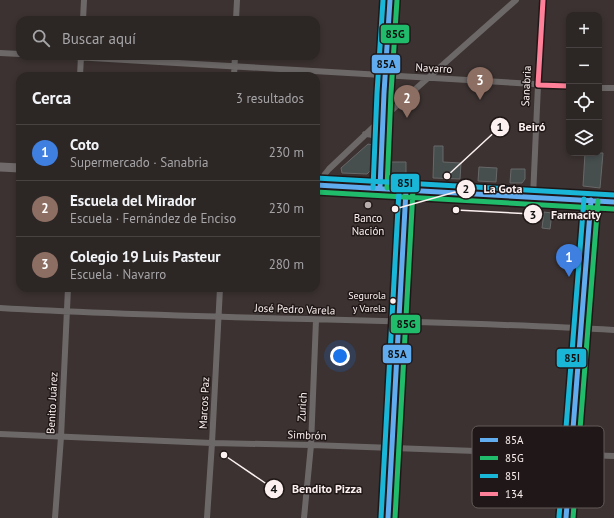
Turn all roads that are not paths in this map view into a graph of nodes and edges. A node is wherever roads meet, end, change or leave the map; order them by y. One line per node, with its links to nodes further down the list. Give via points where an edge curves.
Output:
1 (84, 0): 6 (street)
2 (237, 0): 7 (street)
3 (390, 0): 18 (street)
4 (516, 0): 19 (street)
5 (543, 0): 20 (street, Sanabria)
6 (83, 16)
7 (236, 16)
8 (0, 53): 9 (street)
9 (16, 54)
10 (81, 60): 14 (street)
11 (127, 60): 13 (street, Navarro)
12 (235, 60): 13 (street)
13 (234, 67): 15 (street); 16 (street, Navarro)
14 (80, 72)
15 (234, 72)
16 (318, 72)
17 (320, 72): 18 (street, Navarro)
18 (386, 76): 19 (street, Navarro); 24 (street)
19 (429, 77): 20 (street, Navarro); 24 (street)
20 (538, 85): 21 (street, Navarro); 33 (street, Sanabria)
21 (566, 86)
22 (602, 88): 23 (street)
23 (614, 88)
24 (384, 117): 25 (street); 26 (street)
25 (365, 134): 26 (street, via 378,137); 29 (street, via 329,168)
26 (382, 142): 31 (street)
27 (0, 167): 28 (street)
28 (16, 168)
29 (320, 182)
30 (320, 185): 31 (street)
31 (380, 188): 32 (street)
32 (406, 190): 33 (street); 42 (street)
33 (534, 197): 34 (street)
34 (591, 200): 35 (street); 43 (street)
35 (614, 202)
36 (68, 292): 39 (street, Benito Juárez)
37 (220, 292): 40 (street, Marcos Paz)
38 (0, 308): 39 (street, José Pedro Varela)
39 (67, 312): 40 (street, José Pedro Varela); 47 (street, Benito Juárez)
40 (218, 317): 41 (street, José Pedro Varela); 48 (street, Marcos Paz)
41 (316, 320): 42 (street, José Pedro Varela); 49 (street, Zurich)
42 (399, 322): 43 (street, José Pedro Varela); 50 (street)
43 (581, 328): 44 (street, José Pedro Varela); 45 (street)
44 (614, 330)
45 (573, 426)
46 (0, 434): 47 (street, Simbrón)
47 (61, 437): 48 (street, Simbrón); 55 (street, Benito Juárez)
48 (212, 443): 49 (street, Simbrón); 56 (street, Marcos Paz)
49 (311, 445): 50 (street, Simbrón); 57 (street, Zurich)
50 (392, 448): 51 (street, Simbrón); 58 (street)
51 (472, 451)
52 (604, 456): 53 (street, Simbrón)
53 (614, 456)
54 (567, 508): 59 (street)
55 (55, 518)
56 (207, 518)
57 (304, 518)
58 (388, 518)
59 (566, 518)

